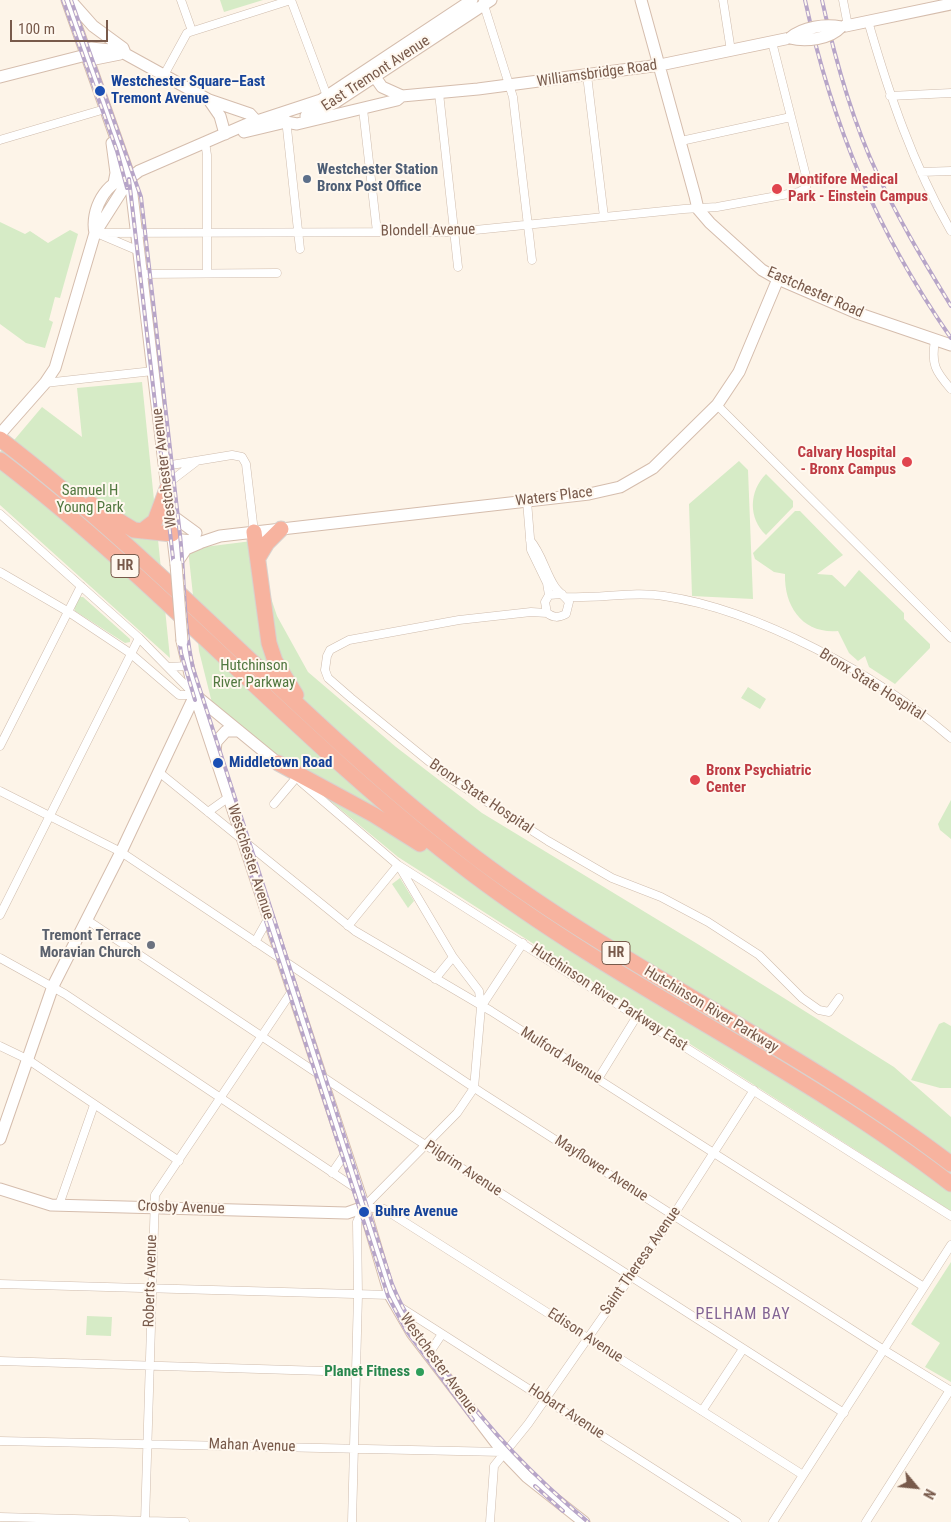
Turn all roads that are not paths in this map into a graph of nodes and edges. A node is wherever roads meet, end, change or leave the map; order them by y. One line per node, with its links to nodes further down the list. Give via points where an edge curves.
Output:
1 (68, 0): 15 (main road); 16 (main road, Westchester Avenue)
2 (181, 0): 12 (street)
3 (291, 0): 12 (street); 27 (street)
4 (472, 0): 19 (main road, East Tremont Avenue)
5 (641, 0): 18 (main road, Eastchester Road)
6 (723, 0): 14 (street)
7 (843, 0): 11 (street)
8 (486, 1): 19 (main road, East Tremont Avenue); 24 (street)
9 (951, 4): 10 (main road, Williamsbridge Road)
10 (868, 21): 11 (main road, Williamsbridge Road); 29 (street)
11 (844, 26): 13 (main road, Williamsbridge Road, bridge, via 835,34 801,41 790,38)
12 (192, 31): 20 (street, via 187,33)
13 (772, 42): 14 (main road, Williamsbridge Road); 33 (street)
14 (731, 50): 18 (main road, Williamsbridge Road)
15 (126, 54): 16 (main road, via 97,47 91,48); 17 (main road); 20 (main road)
16 (86, 55): 17 (main road, via 95,59); 22 (main road); 23 (main road, Westchester Avenue)
17 (101, 57): 23 (main road)
18 (660, 65): 21 (main road, Williamsbridge Road); 39 (main road, Eastchester Road)
19 (372, 73): 27 (main road, East Tremont Avenue); 28 (main road, via 382,88); 34 (main road, East Tremont Avenue, via 325,109)
20 (164, 75): 30 (main road)
21 (587, 75): 24 (main road, Williamsbridge Road); 46 (street)
22 (0, 77)
23 (94, 77): 31 (main road, Westchester Avenue)
24 (511, 85): 25 (main road, Williamsbridge Road); 47 (street)
25 (439, 93): 28 (main road, Williamsbridge Road); 52 (street)
26 (951, 93): 29 (street)
27 (327, 96): 34 (main road, East Tremont Avenue)
28 (402, 96): 32 (main road, Williamsbridge Road)
29 (890, 96): 42 (street)
30 (209, 100): 36 (main road, via 250,114); 37 (main road, via 220,116)
31 (105, 108): 35 (main road, Westchester Avenue); 38 (street)
32 (363, 109): 34 (main road, Williamsbridge Road, via 297,124); 51 (street)
33 (791, 117): 39 (street); 45 (street, Blondell Avenue, via 806,188 799,192)
34 (288, 119): 36 (main road, East Tremont Avenue); 50 (street)
35 (110, 122): 43 (main road, Westchester Avenue); 44 (main road, Westchester Avenue, via 116,174)
36 (260, 124): 37 (main road, East Tremont Avenue)
37 (224, 134): 40 (main road, East Tremont Avenue)
38 (0, 140)
39 (681, 141): 45 (main road, Eastchester Road)
40 (205, 142): 43 (main road, East Tremont Avenue); 48 (street)
41 (951, 171): 42 (street)
42 (921, 172): 49 (street)
43 (130, 178): 44 (main road); 53 (main road); 54 (main road, Westchester Avenue)
44 (114, 183): 53 (main road, via 99,204 93,224)
45 (698, 208): 46 (street, Blondell Avenue); 62 (main road, Eastchester Road, via 756,264)
46 (604, 217): 47 (street, Blondell Avenue)
47 (530, 226): 52 (street, Blondell Avenue); 57 (street)
48 (207, 231): 50 (street, Blondell Avenue); 54 (street, Blondell Avenue); 59 (street)
49 (951, 231)
50 (298, 232): 51 (street, Blondell Avenue); 55 (street)
51 (377, 232): 52 (street, Blondell Avenue)
52 (455, 232): 58 (street)
53 (94, 233): 54 (street, Blondell Avenue); 56 (street); 66 (main road, via 55,368)
54 (136, 233): 56 (main road, Westchester Avenue)
55 (300, 249)
56 (139, 251): 61 (main road, Westchester Avenue)
57 (532, 260)
58 (458, 267)
59 (207, 272): 60 (street, via 215,275); 61 (street)
60 (277, 273)
61 (142, 274): 65 (main road, Westchester Avenue)
62 (778, 279): 63 (main road, Eastchester Road, via 857,313); 68 (main road, Waters Place, via 739,372)
63 (935, 340): 64 (main road, Eastchester Road); 67 (street, via 932,355 936,372)
64 (951, 345)
65 (153, 371): 66 (street); 73 (main road, Westchester Avenue)
66 (45, 382): 69 (main road)
67 (951, 389)
68 (717, 405): 76 (main road, Waters Place, via 661,462 620,487); 97 (street)
69 (4, 430)
70 (0, 439): 74 (highway, Hutchinson River Parkway / HR)
71 (0, 460): 118 (highway, Hutchinson River Parkway / HR, via 92,536 367,788)
72 (198, 460): 73 (street); 75 (street); 81 (street, via 232,455 242,457 246,464)
73 (165, 466): 75 (main road, Westchester Avenue)
74 (45, 475): 80 (highway, via 126,526); 102 (highway, Hutchinson River Parkway / HR)
75 (167, 487): 78 (main road, Westchester Avenue); 80 (highway, via 155,521)
76 (527, 501): 79 (main road, Waters Place); 84 (street)
77 (0, 514): 88 (street)
78 (170, 514): 82 (main road, Westchester Avenue); 83 (main road)
79 (281, 529): 81 (main road, Waters Place); 85 (highway)
80 (142, 531): 82 (highway)
81 (254, 532): 83 (main road, Waters Place); 85 (highway)
82 (172, 536): 83 (main road, Waters Place); 86 (main road, Westchester Avenue)
83 (199, 537): 86 (main road)
84 (530, 540): 89 (street, via 538,549 556,588); 91 (street, via 531,550 547,583)
85 (258, 558): 102 (highway, via 271,648 278,667)
86 (176, 564): 99 (main road, Westchester Avenue, bridge)
87 (1, 575): 93 (street)
88 (81, 586): 93 (street); 96 (street)
89 (564, 596): 90 (street, Bronx State Hospital); 91 (street); 92 (street)
90 (586, 598): 92 (street, Bronx State Hospital); 104 (street, Bronx State Hospital, via 664,596 733,615 797,641 858,673)
91 (547, 599): 94 (street, Bronx State Hospital); 95 (street)
92 (569, 608): 95 (street, via 560,618)
93 (67, 611): 98 (street); 105 (street)
94 (531, 612): 95 (street, Bronx State Hospital); 131 (street, Bronx State Hospital, via 459,620 348,640 330,650 325,670 328,678 434,767 548,841 612,878 661,897 708,922 758,955 785,983 819,1010 829,1012)
95 (547, 613)
96 (139, 638): 98 (street); 100 (street)
97 (951, 638)
98 (130, 653): 101 (street, via 179,695); 114 (street)
99 (187, 666): 100 (street); 101 (main road, Westchester Avenue)
100 (170, 668): 101 (street)
101 (192, 695): 103 (main road); 106 (main road, Westchester Avenue); 108 (main road)
102 (304, 709): 148 (highway, Hutchinson River Parkway / HR, via 436,826 518,888 609,949 883,1116)
103 (239, 731): 106 (main road, via 226,731 216,742); 107 (main road)
104 (950, 736)
105 (0, 746)
106 (215, 752): 111 (main road, Westchester Avenue)
107 (278, 763): 109 (street, Hutchinson River Parkway East); 118 (highway, via 385,822 460,873)
108 (160, 773): 113 (street, Mulford Avenue); 116 (main road)
109 (296, 778): 112 (street); 117 (street, Hutchinson River Parkway East)
110 (0, 791): 114 (street, Mayflower Avenue)
111 (229, 797): 113 (street); 115 (main road, Westchester Avenue)
112 (274, 804)
113 (208, 812): 115 (street, Mulford Avenue)
114 (49, 815): 116 (street, Mayflower Avenue); 119 (street)
115 (243, 839): 120 (main road, Westchester Avenue); 122 (street, Mulford Avenue)
116 (121, 852): 121 (main road); 123 (street, Mayflower Avenue)
117 (398, 865): 122 (street); 124 (street, Hutchinson River Parkway East); 125 (street)
118 (510, 902): 150 (highway, Hutchinson River Parkway / HR, via 567,941 851,1113)
119 (0, 915)
120 (268, 919): 123 (street); 127 (main road, Westchester Avenue)
121 (87, 920): 129 (main road); 134 (street, Pilgrim Avenue)
122 (348, 926): 128 (street, Mulford Avenue)
123 (255, 942): 127 (street, Mayflower Avenue)
124 (523, 943): 132 (street); 133 (street, Hutchinson River Parkway East)
125 (453, 957): 128 (street); 132 (street, via 479,992)
126 (0, 958): 129 (street)
127 (281, 958): 130 (main road, Westchester Avenue); 139 (street, Mayflower Avenue)
128 (436, 979): 132 (street, Mulford Avenue)
129 (52, 986): 136 (main road); 141 (street)
130 (292, 991): 134 (street, Roberts Avenue); 137 (main road, Westchester Avenue)
131 (839, 998)
132 (481, 1007): 138 (street, Mulford Avenue); 139 (street)
133 (637, 1016): 138 (street); 140 (street, Hutchinson River Parkway East)
134 (262, 1036): 137 (street, Pilgrim Avenue); 141 (street, Roberts Avenue)
135 (0, 1046): 136 (street)
136 (27, 1059): 142 (street); 143 (main road)
137 (319, 1075): 144 (street, Pilgrim Avenue); 146 (main road, Westchester Avenue)
138 (598, 1079): 145 (street, Mulford Avenue)
139 (474, 1088): 144 (street, via 457,1113); 156 (street, Mayflower Avenue)
140 (754, 1090): 145 (street, Saint Theresa Avenue); 157 (street, Hutchinson River Parkway East)
141 (221, 1098): 147 (street, Roberts Avenue); 149 (street)
142 (94, 1105): 147 (street); 153 (street)
143 (1, 1134)
144 (425, 1144): 154 (street); 159 (street, Pilgrim Avenue)
145 (713, 1153): 156 (street, Saint Theresa Avenue); 161 (street, Mulford Avenue)
146 (345, 1154): 149 (street); 152 (main road, Westchester Avenue)
147 (179, 1161): 155 (street, Roberts Avenue, via 155,1195)
148 (951, 1164)
149 (332, 1173): 152 (street)
150 (951, 1184)
151 (0, 1189): 153 (main road, Crosby Avenue)
152 (358, 1189): 154 (main road, Westchester Avenue)
153 (60, 1205): 155 (main road, Crosby Avenue)
154 (364, 1207): 155 (main road, Crosby Avenue, via 350,1214); 163 (street, via 357,1222); 164 (main road, Westchester Avenue); 166 (street, Edison Avenue, via 384,1209)
155 (154, 1208): 162 (street, Roberts Avenue)
156 (673, 1216): 159 (street, Saint Theresa Avenue); 168 (street, Mayflower Avenue)
157 (951, 1216)
158 (951, 1245): 161 (street)
159 (630, 1277): 166 (street, Saint Theresa Avenue); 167 (street, Pilgrim Avenue)
160 (0, 1284): 162 (street)
161 (924, 1288): 168 (street)
162 (151, 1289): 163 (street); 171 (street, Roberts Avenue)
163 (358, 1295): 164 (street); 172 (street)
164 (392, 1299): 165 (street, Hobart Avenue); 169 (main road, Westchester Avenue)
165 (442, 1334): 169 (street); 174 (street, Hobart Avenue)
166 (588, 1338): 174 (street, Saint Theresa Avenue); 175 (street, Edison Avenue)
167 (742, 1348): 175 (street); 176 (street, Pilgrim Avenue)
168 (884, 1350): 173 (street, Mayflower Avenue); 176 (street)
169 (428, 1355): 180 (main road, Westchester Avenue)
170 (0, 1361): 171 (street)
171 (149, 1366): 172 (street); 178 (street, Roberts Avenue)
172 (356, 1372): 179 (street)
173 (950, 1391): 190 (street)
174 (545, 1399): 180 (street, Saint Theresa Avenue); 188 (street, Hobart Avenue)
175 (702, 1411): 181 (street, Edison Avenue)
176 (844, 1413): 181 (street)
177 (0, 1440): 178 (street, Mahan Avenue)
178 (147, 1443): 179 (street, Mahan Avenue); 183 (street, Roberts Avenue)
179 (354, 1449): 180 (street, Mahan Avenue); 185 (street)
180 (503, 1452): 186 (street, Saint Theresa Avenue, via 494,1466); 187 (main road, Westchester Avenue, via 527,1477)
181 (803, 1475): 189 (street)
182 (0, 1517): 183 (street)
183 (145, 1521): 184 (street)
184 (185, 1522)
185 (352, 1522)
186 (490, 1522)
187 (584, 1522)
188 (737, 1522)
189 (773, 1522)
190 (866, 1522)

